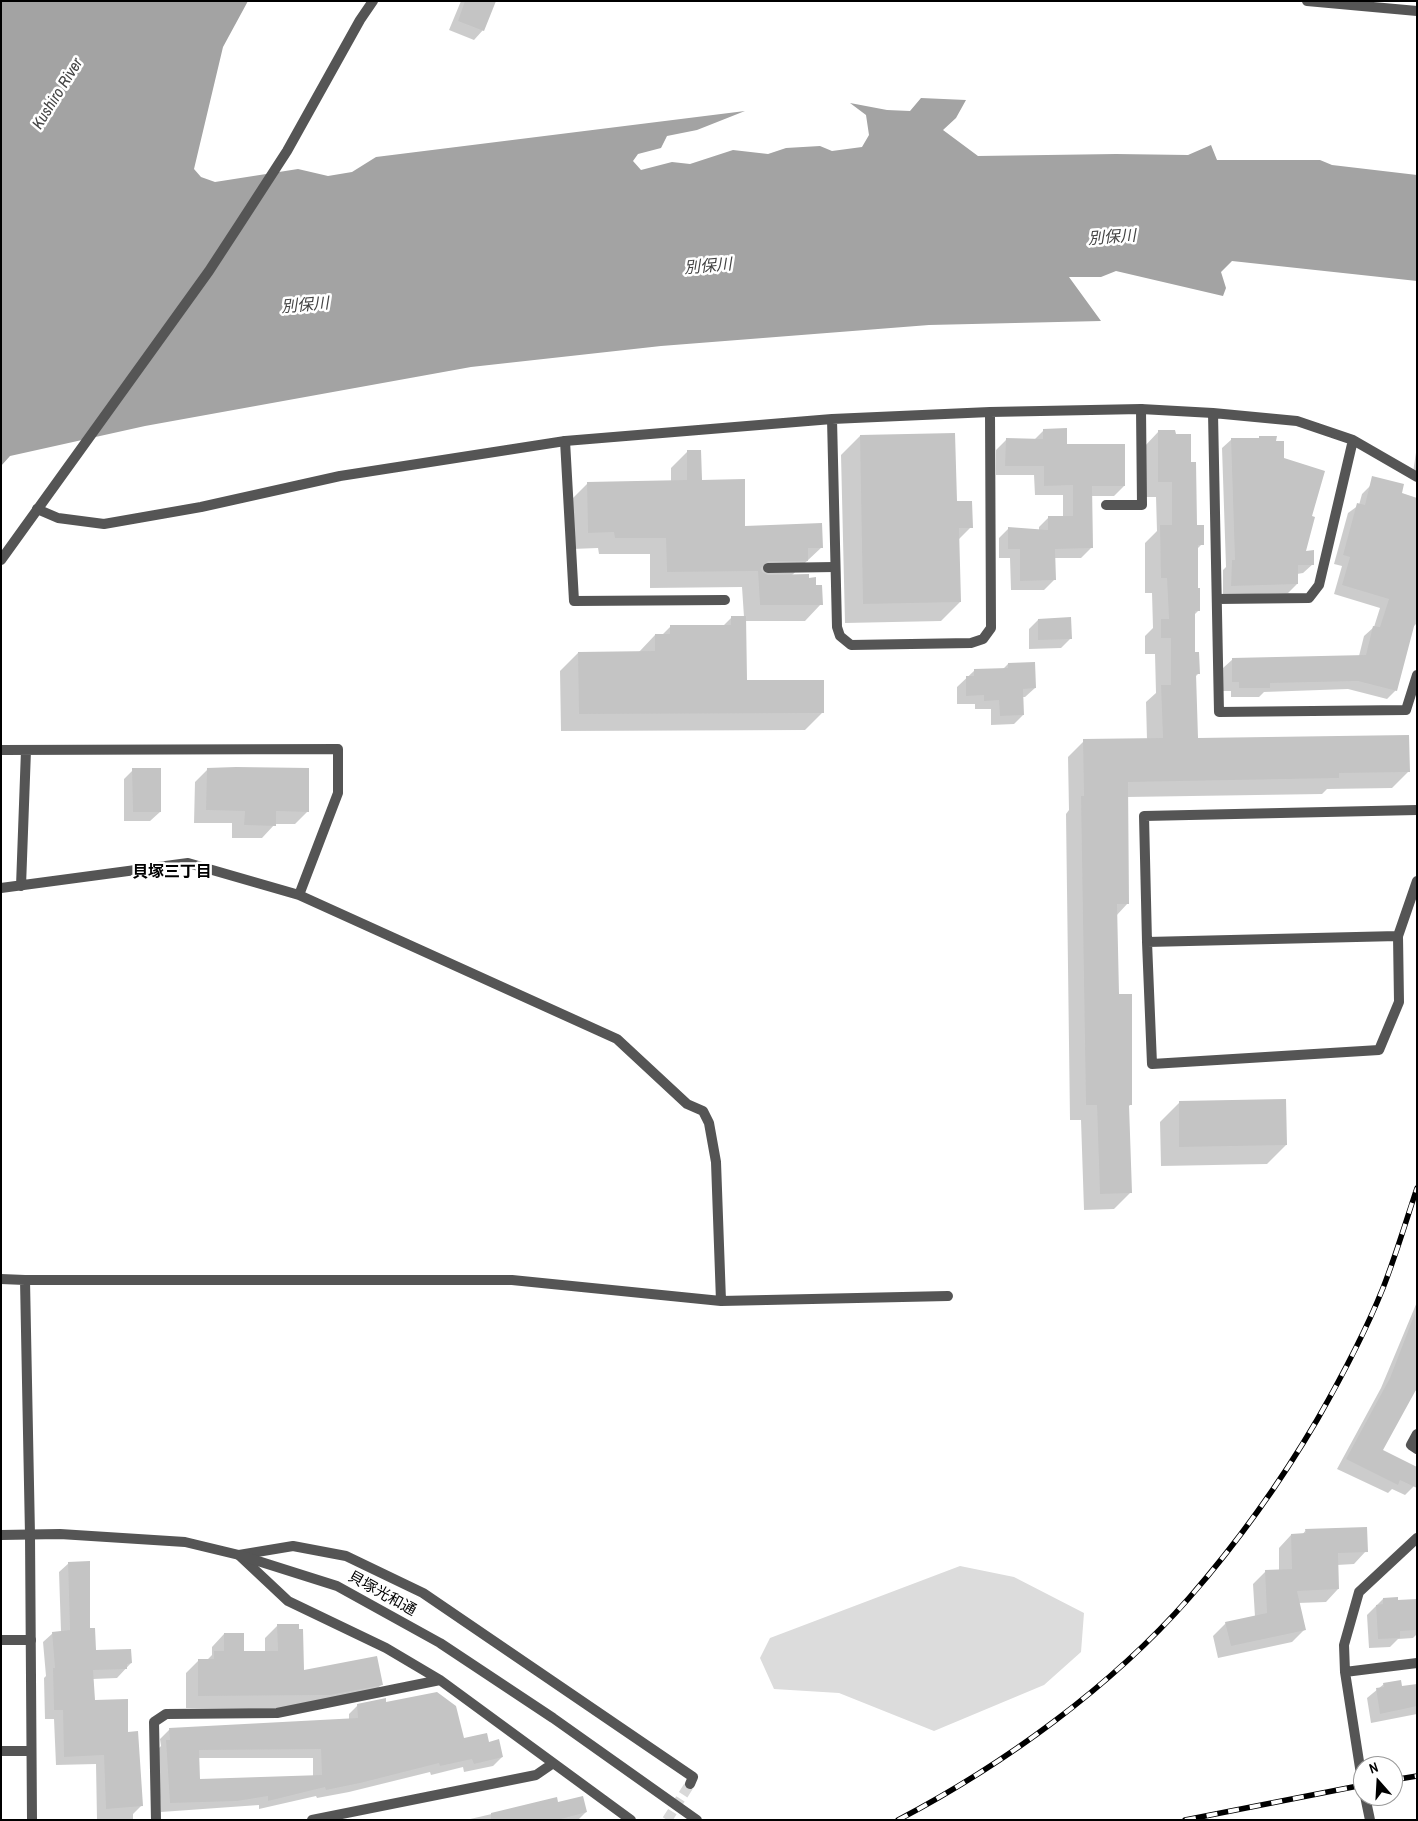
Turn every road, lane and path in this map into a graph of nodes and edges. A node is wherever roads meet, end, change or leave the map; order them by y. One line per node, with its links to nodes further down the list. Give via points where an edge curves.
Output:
1 (373, 1): 12 (street, via 287,151 209,271)
2 (1307, 1): 3 (street)
3 (1417, 11)
4 (1141, 409): 5 (street); 6 (street); 11 (street, via 1142,505)
5 (990, 412): 7 (street); 14 (street, via 991,628 983,639 971,643 851,644 840,636 836,626)
6 (1213, 413): 8 (street, via 1297,421); 16 (street)
7 (832, 419): 9 (street); 14 (street)
8 (1353, 440): 10 (street); 16 (street, via 1319,585 1309,598)
9 (565, 441): 12 (street, via 340,476 201,507 104,524 58,518); 17 (street, via 574,601)
10 (1417, 477)
11 (1106, 505)
12 (37, 509): 13 (street)
13 (1, 560)
14 (835, 567): 15 (street)
15 (768, 568)
16 (1217, 599): 18 (street, via 1219,712 1406,710)
17 (725, 600)
18 (1417, 675)
19 (1, 750): 20 (street)
20 (26, 750): 23 (street); 25 (street, via 338,749 338,793)
21 (1417, 810): 27 (street, via 1144,816)
22 (1417, 881): 26 (street)
23 (21, 886): 24 (street); 25 (street, via 188,863)
24 (1, 888)
25 (299, 895): 31 (street, via 617,1039 687,1104 703,1111 709,1122 716,1162)
26 (1398, 936): 27 (street); 27 (street, via 1399,1002 1379,1050 1152,1064)
27 (1147, 942)
28 (1, 1279): 29 (street)
29 (25, 1280): 31 (street, via 512,1280); 35 (street)
30 (948, 1296): 31 (street)
31 (721, 1300)
32 (1417, 1434): 33 (street, via 1411,1445)
33 (1417, 1449)
34 (1, 1535): 35 (street, 貝塚光和通)
35 (30, 1535): 37 (street, 貝塚光和通, via 185,1542); 39 (street)
36 (1417, 1538): 41 (street, via 1359,1592 1344,1645)
37 (238, 1555): 42 (street, via 288,1601 386,1648); 47 (street, via 293,1546 346,1556 423,1593 693,1777); 54 (street, 貝塚光和通, via 337,1586 440,1643)
38 (1, 1640): 39 (street)
39 (31, 1640): 44 (street)
40 (1417, 1662): 41 (street)
41 (1345, 1672): 45 (street)
42 (440, 1680): 46 (street); 51 (street, via 277,1713 166,1714 154,1722)
43 (1, 1751): 44 (street)
44 (31, 1751): 50 (street)
45 (1358, 1756)
46 (552, 1764): 49 (street); 52 (street, via 536,1775)
47 (690, 1784)
48 (1367, 1806): 55 (street)
49 (617, 1815): 53 (street)
50 (32, 1820)
51 (156, 1820)
52 (312, 1820)
53 (631, 1820)
54 (697, 1820)
55 (1370, 1820)

